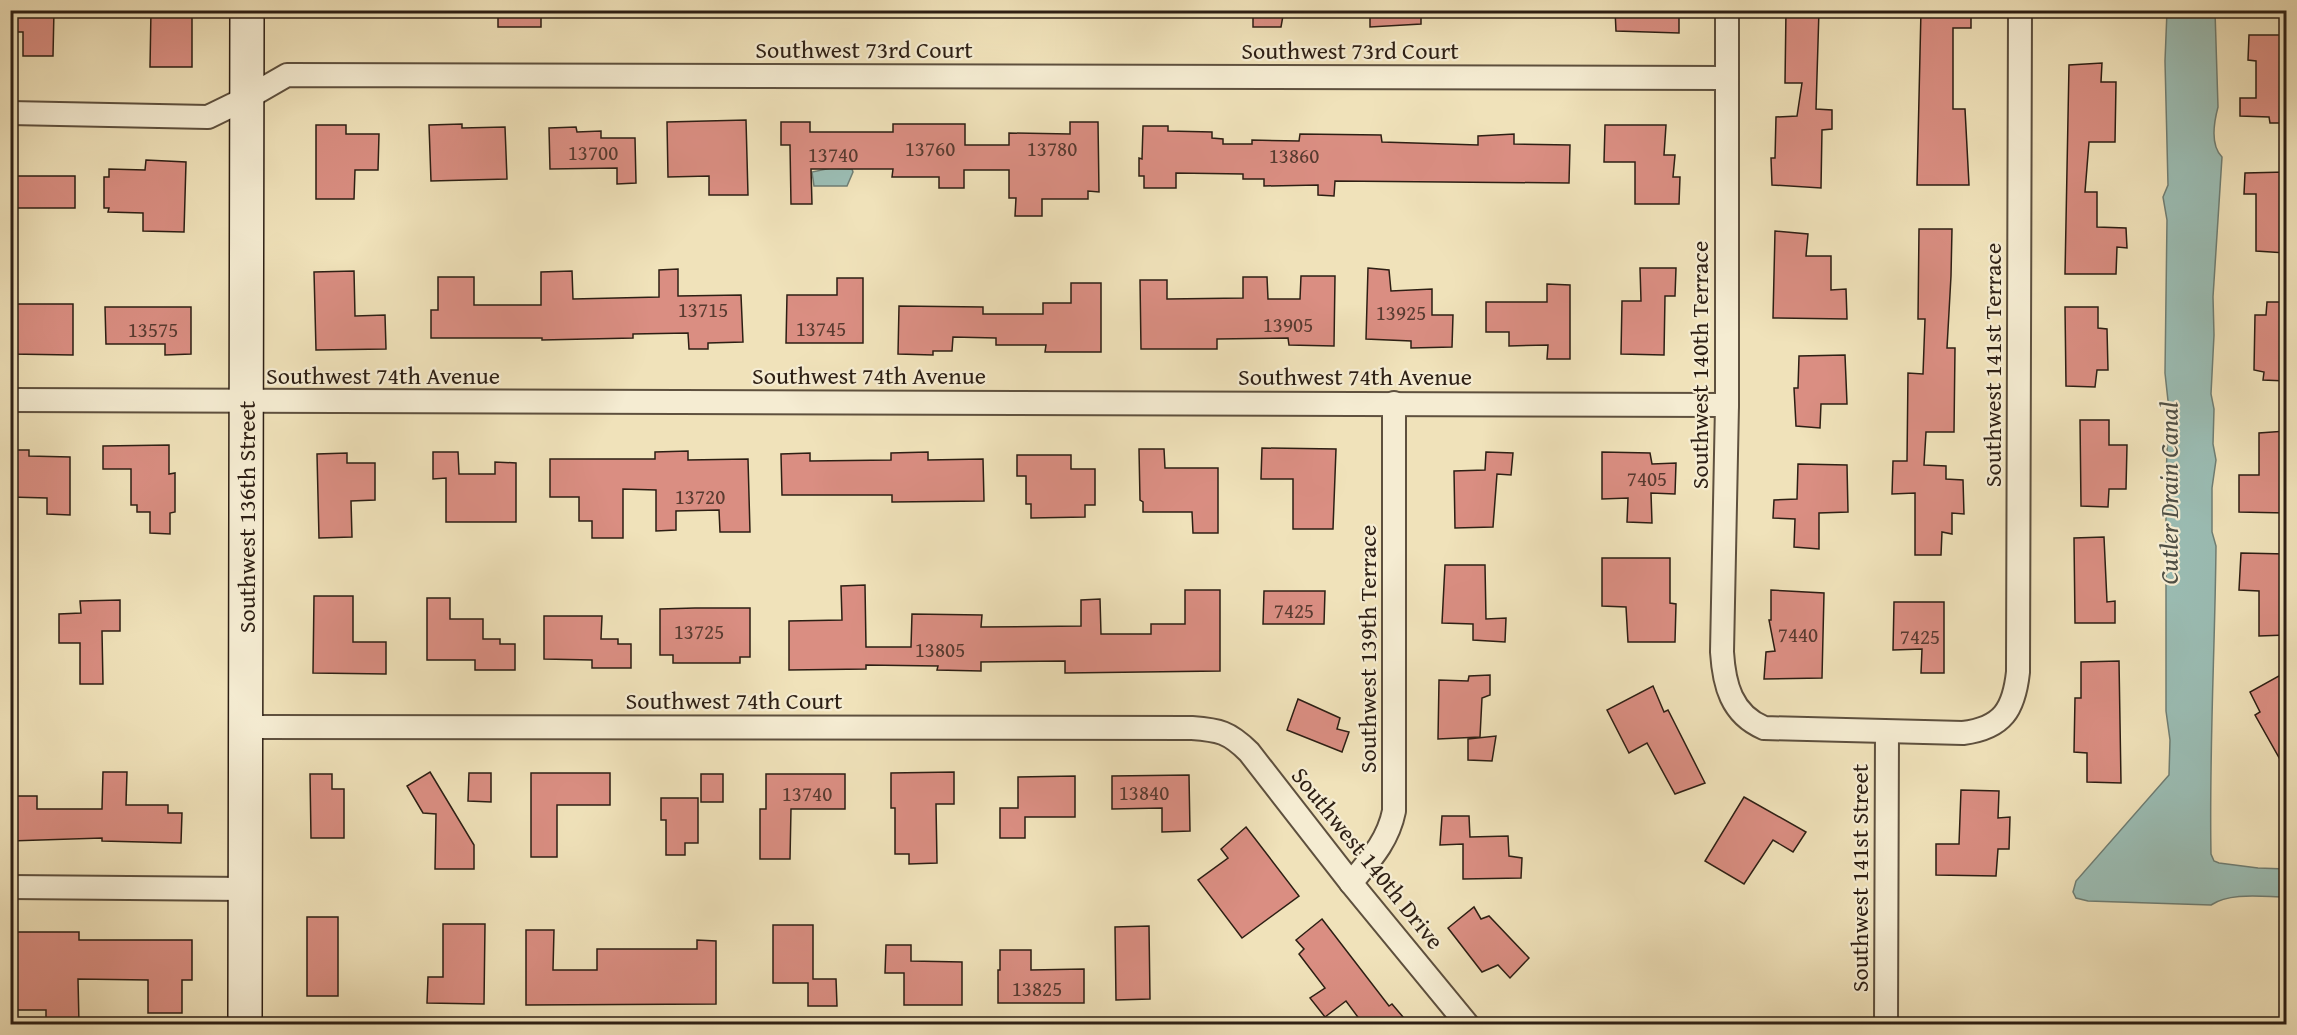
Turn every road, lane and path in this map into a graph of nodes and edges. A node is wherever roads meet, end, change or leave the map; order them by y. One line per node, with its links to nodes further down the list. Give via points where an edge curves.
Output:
1 (247, 10): 5 (street, Southwest 136th Street)
2 (1727, 10): 4 (street, Southwest 140th Terrace)
3 (2020, 10): 13 (street, Southwest 141st Terrace, via 2018,672 2013,698 2003,717 1987,728 1974,732)
4 (1727, 78): 5 (street, Southwest 73rd Court, via 287,75); 10 (street, Southwest 140th Terrace)
5 (247, 98): 6 (street, Southwest 73rd Court, via 208,117); 8 (street, Southwest 136th Street)
6 (10, 113)
7 (10, 400): 8 (street, Southwest 74th Avenue)
8 (246, 401): 9 (street, Southwest 74th Avenue); 11 (street, Southwest 136th Street)
9 (1394, 403): 10 (street, Southwest 74th Avenue); 14 (street, Southwest 139th Terrace, via 1394,811 1379,850)
10 (1727, 405): 13 (street, Southwest 140th Terrace, via 1722,652 1728,691 1743,716 1764,728)
11 (246, 727): 12 (street, Southwest 74th Court); 16 (street, Southwest 136th Street)
12 (1222, 731): 14 (street, Southwest 140th Drive, via 1249,752)
13 (1887, 732): 19 (street, Southwest 141st Street)
14 (1351, 883): 18 (street, Southwest 140th Drive)
15 (10, 887): 16 (street)
16 (246, 889): 17 (street, Southwest 136th Street)
17 (245, 1024)
18 (1467, 1024)
19 (1886, 1024)

